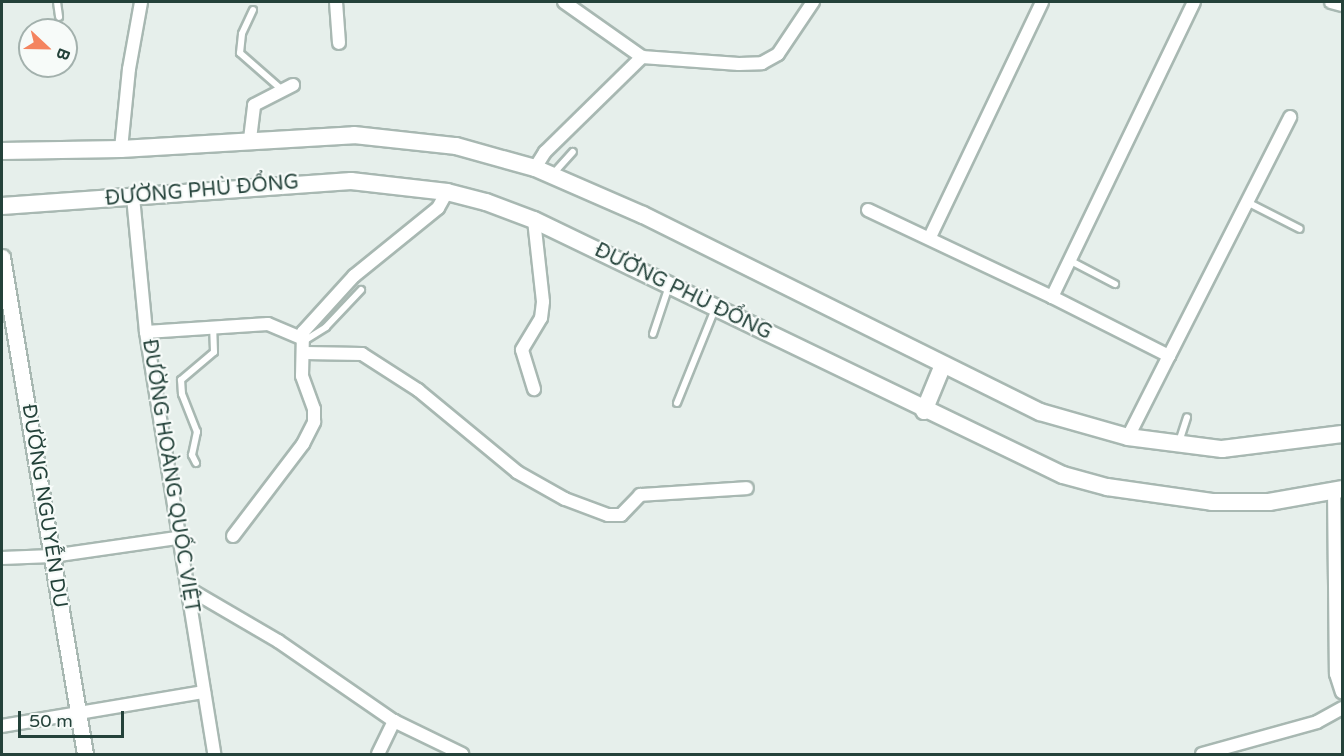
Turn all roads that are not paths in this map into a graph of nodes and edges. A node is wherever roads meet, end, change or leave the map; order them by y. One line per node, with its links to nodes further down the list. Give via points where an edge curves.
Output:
1 (57, 2): 11 (lane)
2 (141, 2): 17 (street, via 129,69)
3 (336, 2): 12 (street)
4 (564, 2): 13 (street)
5 (813, 2): 13 (street, via 778,54 762,63 687,63)
6 (1042, 2): 29 (street)
7 (1194, 2): 31 (street)
8 (1331, 2): 9 (street)
9 (1342, 5)
10 (253, 10): 14 (lane, via 242,34 240,53)
11 (59, 17)
12 (339, 43)
13 (642, 57): 20 (street, via 545,152)
14 (287, 87): 16 (street, via 254,105)
15 (1290, 117): 24 (street)
16 (250, 139): 17 (main road); 20 (main road, via 354,135 402,138 456,146)
17 (122, 149): 18 (main road)
18 (2, 151)
19 (573, 152): 21 (lane)
20 (535, 168): 21 (main road)
21 (552, 175): 43 (main road, via 643,215)
22 (447, 192): 23 (main road, ĐƯỜNG PHÙ ĐỔNG, via 351,181); 27 (main road, ĐƯỜNG PHÙ ĐỔNG); 41 (street, via 438,208 354,276)
23 (133, 198): 25 (main road, ĐƯỜNG PHÙ ĐỔNG); 39 (street, ĐƯỜNG HOÀNG QUỐC VIỆT)
24 (1247, 202): 28 (lane); 42 (street)
25 (2, 207)
26 (868, 210): 29 (street)
27 (534, 220): 33 (main road, ĐƯỜNG PHÙ ĐỔNG); 44 (street, via 543,302 541,318 522,350)
28 (1300, 229)
29 (930, 237): 36 (street)
30 (2, 257): 35 (street, ĐƯỜNG NGUYỄN DU)
31 (1069, 260): 32 (lane); 36 (street)
32 (1115, 284)
33 (669, 285): 37 (main road, ĐƯỜNG PHÙ ĐỔNG); 40 (lane)
34 (361, 290): 41 (lane)
35 (5, 293): 56 (street, ĐƯỜNG NGUYỄN DU)
36 (1052, 297): 42 (street)
37 (716, 309): 45 (lane); 46 (main road, ĐƯỜNG PHÙ ĐỔNG)
38 (213, 328): 39 (street); 41 (street, via 268,324); 51 (lane, via 214,352 181,380 182,394 197,432 192,455)
39 (146, 332): 55 (street, ĐƯỜNG HOÀNG QUỐC VIỆT)
40 (653, 334)
41 (303, 345): 52 (street, via 362,354 418,390 517,472 565,499 608,515 621,515 640,495); 54 (street, via 302,376 314,409 314,422 303,444)
42 (1169, 356): 49 (street)
43 (943, 365): 46 (main road); 49 (main road, via 1040,412)
44 (534, 389)
45 (677, 404)
46 (924, 411): 53 (main road, ĐƯỜNG PHÙ ĐỔNG, via 1019,456 1107,487 1212,502 1269,502)
47 (1187, 417): 50 (lane)
48 (1342, 434): 50 (main road, via 1254,447)
49 (1128, 437): 50 (main road)
50 (1178, 446)
51 (196, 463)
52 (747, 488)
53 (1338, 489): 60 (street, via 1336,674)
54 (233, 536)
55 (177, 538): 56 (street); 58 (street, ĐƯỜNG HOÀNG QUỐC VIỆT)
56 (52, 556): 57 (street); 62 (street, ĐƯỜNG NGUYỄN DU)
57 (2, 558)
58 (189, 589): 59 (street, ĐƯỜNG HOÀNG QUỐC VIỆT); 63 (street, via 278,641)
59 (204, 692): 62 (street); 66 (street, ĐƯỜNG HOÀNG QUỐC VIỆT)
60 (1342, 692)
61 (1342, 708): 69 (street, via 1317,722)
62 (78, 715): 64 (street); 65 (street, ĐƯỜNG NGUYỄN DU)
63 (394, 721): 67 (street); 68 (street)
64 (2, 726)
65 (85, 754)
66 (214, 754)
67 (378, 754)
68 (462, 754)
69 (1202, 754)

